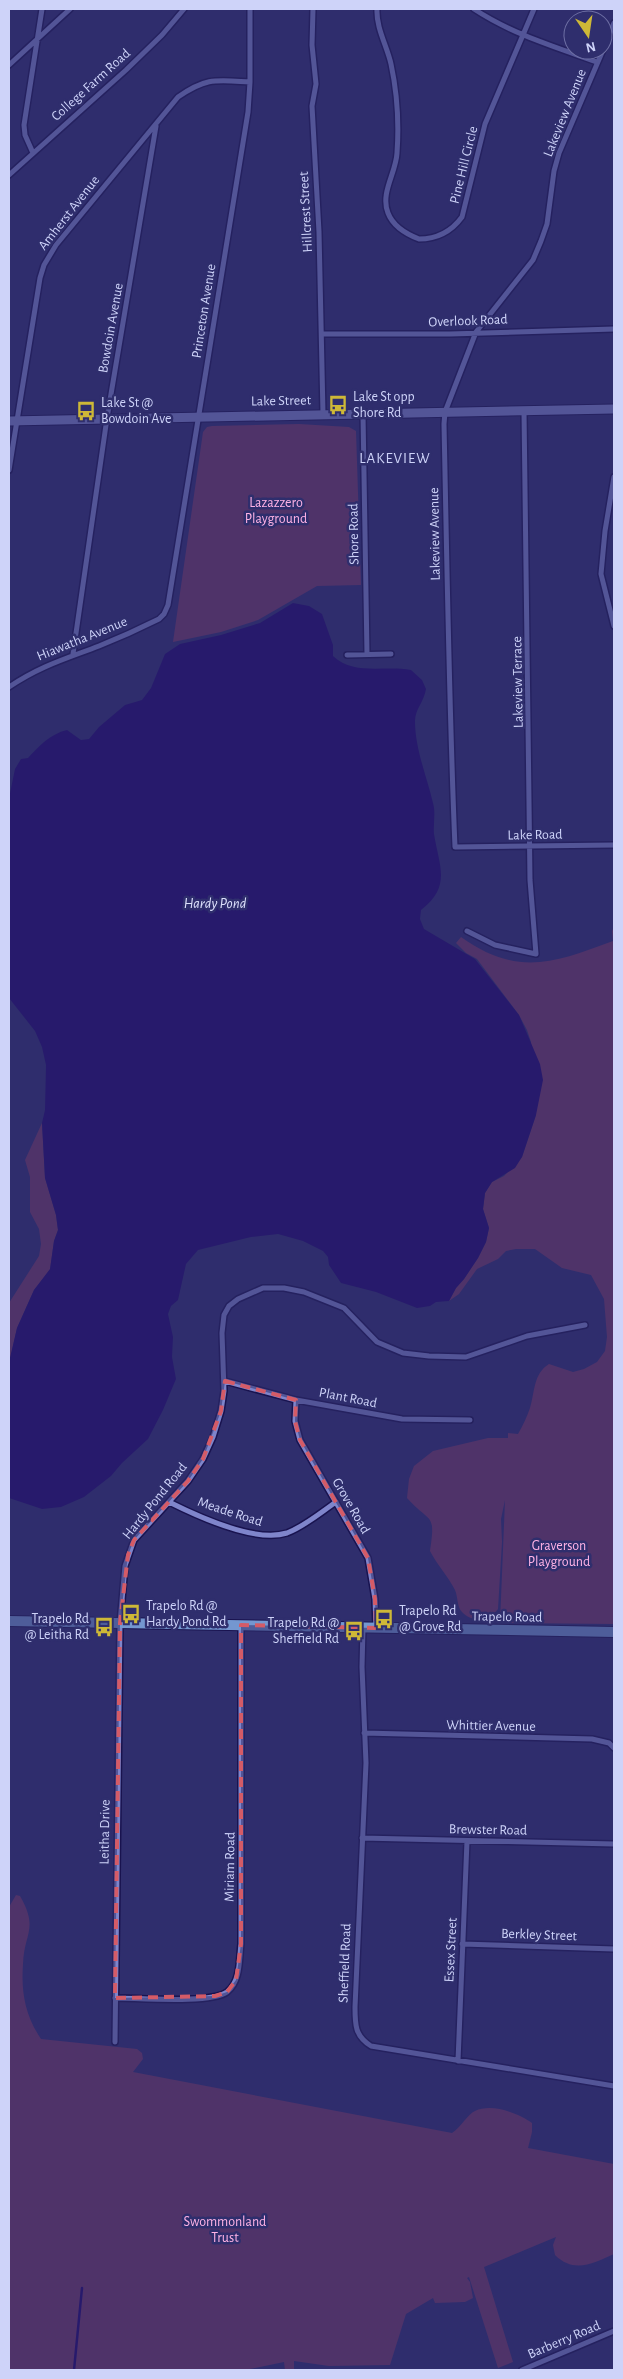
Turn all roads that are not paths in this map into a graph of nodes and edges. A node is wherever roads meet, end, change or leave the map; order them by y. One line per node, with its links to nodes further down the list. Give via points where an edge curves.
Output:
1 (42, 9): 10 (street)
2 (70, 9): 10 (street)
3 (184, 9): 15 (street, College Farm Road, via 156,41)
4 (250, 9): 13 (street, Princeton Avenue)
5 (313, 9): 19 (street, Hillcrest Street, via 316,84 312,106)
6 (377, 9): 9 (street, Pine Hill Circle, via 391,62 395,100 397,154 386,203 394,222 419,239 443,234 462,217 486,124)
7 (474, 9): 9 (street)
8 (534, 9): 9 (street, Pine Hill Circle)
9 (523, 35): 11 (street)
10 (39, 38): 12 (street); 15 (street, via 24,125)
11 (597, 62): 18 (street, Lakeview Avenue, via 559,152 542,241 533,260)
12 (9, 65)
13 (250, 82): 14 (street, Amherst Avenue, via 207,81 196,84 178,98); 25 (street, Princeton Avenue, via 239,168)
14 (156, 126): 26 (street, Bowdoin Avenue); 27 (street, Amherst Avenue, via 56,244 44,265)
15 (33, 153): 16 (street, College Farm Road)
16 (9, 175)
17 (614, 329): 18 (street, Overlook Road)
18 (476, 332): 19 (street, Overlook Road); 22 (street, Lakeview Avenue)
19 (322, 334): 24 (street, Hillcrest Street)
20 (614, 409): 21 (street, Lake Street)
21 (524, 411): 22 (street, Lake Street); 38 (street, Lakeview Terrace)
22 (445, 412): 23 (street, Lake Street); 39 (street, Lakeview Avenue, via 449,708)
23 (363, 413): 24 (street, Lake Street); 33 (street, Shore Road)
24 (323, 414): 25 (street, Lake Street)
25 (197, 417): 26 (street, Lake Street); 30 (street, Princeton Avenue, via 170,595)
26 (107, 418): 27 (street, Lake Street); 32 (street, Bowdoin Avenue)
27 (12, 421): 28 (street, Amherst Avenue)
28 (9, 470)
29 (614, 477): 31 (street, via 601,574)
30 (164, 614): 32 (street, Hiawatha Avenue, via 99,646)
31 (614, 626)
32 (73, 654): 36 (street, Hiawatha Avenue, via 38,669)
33 (367, 654): 34 (street); 35 (street)
34 (391, 654)
35 (347, 655)
36 (9, 687)
37 (614, 845): 38 (street, Lake Road)
38 (531, 846): 39 (street, Lake Road); 40 (street, Lakeview Terrace, via 536,954 495,946)
39 (455, 847)
40 (468, 930)
41 (585, 1325): 42 (street, Hardy Pond Road, via 527,1336 466,1357 403,1353 376,1342 358,1320 338,1305 304,1292 263,1288 238,1298 224,1315)
42 (224, 1382): 43 (street, Plant Road); 45 (street, Hardy Pond Road, via 222,1411 213,1437 188,1481)
43 (296, 1400): 44 (street, Plant Road, via 402,1419); 46 (street, Grove Road, via 295,1421 300,1440)
44 (470, 1420)
45 (169, 1502): 46 (street, Meade Road, via 254,1534 271,1536 302,1526); 48 (street, Hardy Pond Road, via 134,1540 128,1555)
46 (336, 1502): 51 (street, Grove Road, via 368,1558 376,1599)
47 (9, 1621): 48 (main road, Trapelo Road)
48 (120, 1622): 49 (main road, Trapelo Road); 60 (street, Leitha Drive)
49 (241, 1625): 50 (main road, Trapelo Road); 60 (street, Miriam Road, via 240,1944 236,1980 227,1992 215,1996 191,1999)
50 (363, 1628): 51 (main road, Trapelo Road); 53 (street, Sheffield Road)
51 (376, 1628): 52 (main road, Trapelo Road)
52 (614, 1632)
53 (364, 1734): 54 (street, Whittier Avenue, via 592,1739 609,1743); 55 (street, Sheffield Road, via 366,1763)
54 (614, 1748)
55 (362, 1838): 56 (street, Brewster Road); 62 (street, Sheffield Road, via 354,2008 356,2031 371,2046)
56 (467, 1841): 57 (street, Brewster Road); 58 (street, Essex Street)
57 (614, 1844)
58 (462, 1944): 59 (street, Berkley Street); 62 (street, Essex Street)
59 (614, 1949)
60 (115, 1998): 61 (street, Leitha Drive)
61 (115, 2042)
62 (458, 2060): 63 (street, Sheffield Road)
63 (614, 2086)
64 (614, 2331): 65 (street, Barberry Road)
65 (522, 2370)

